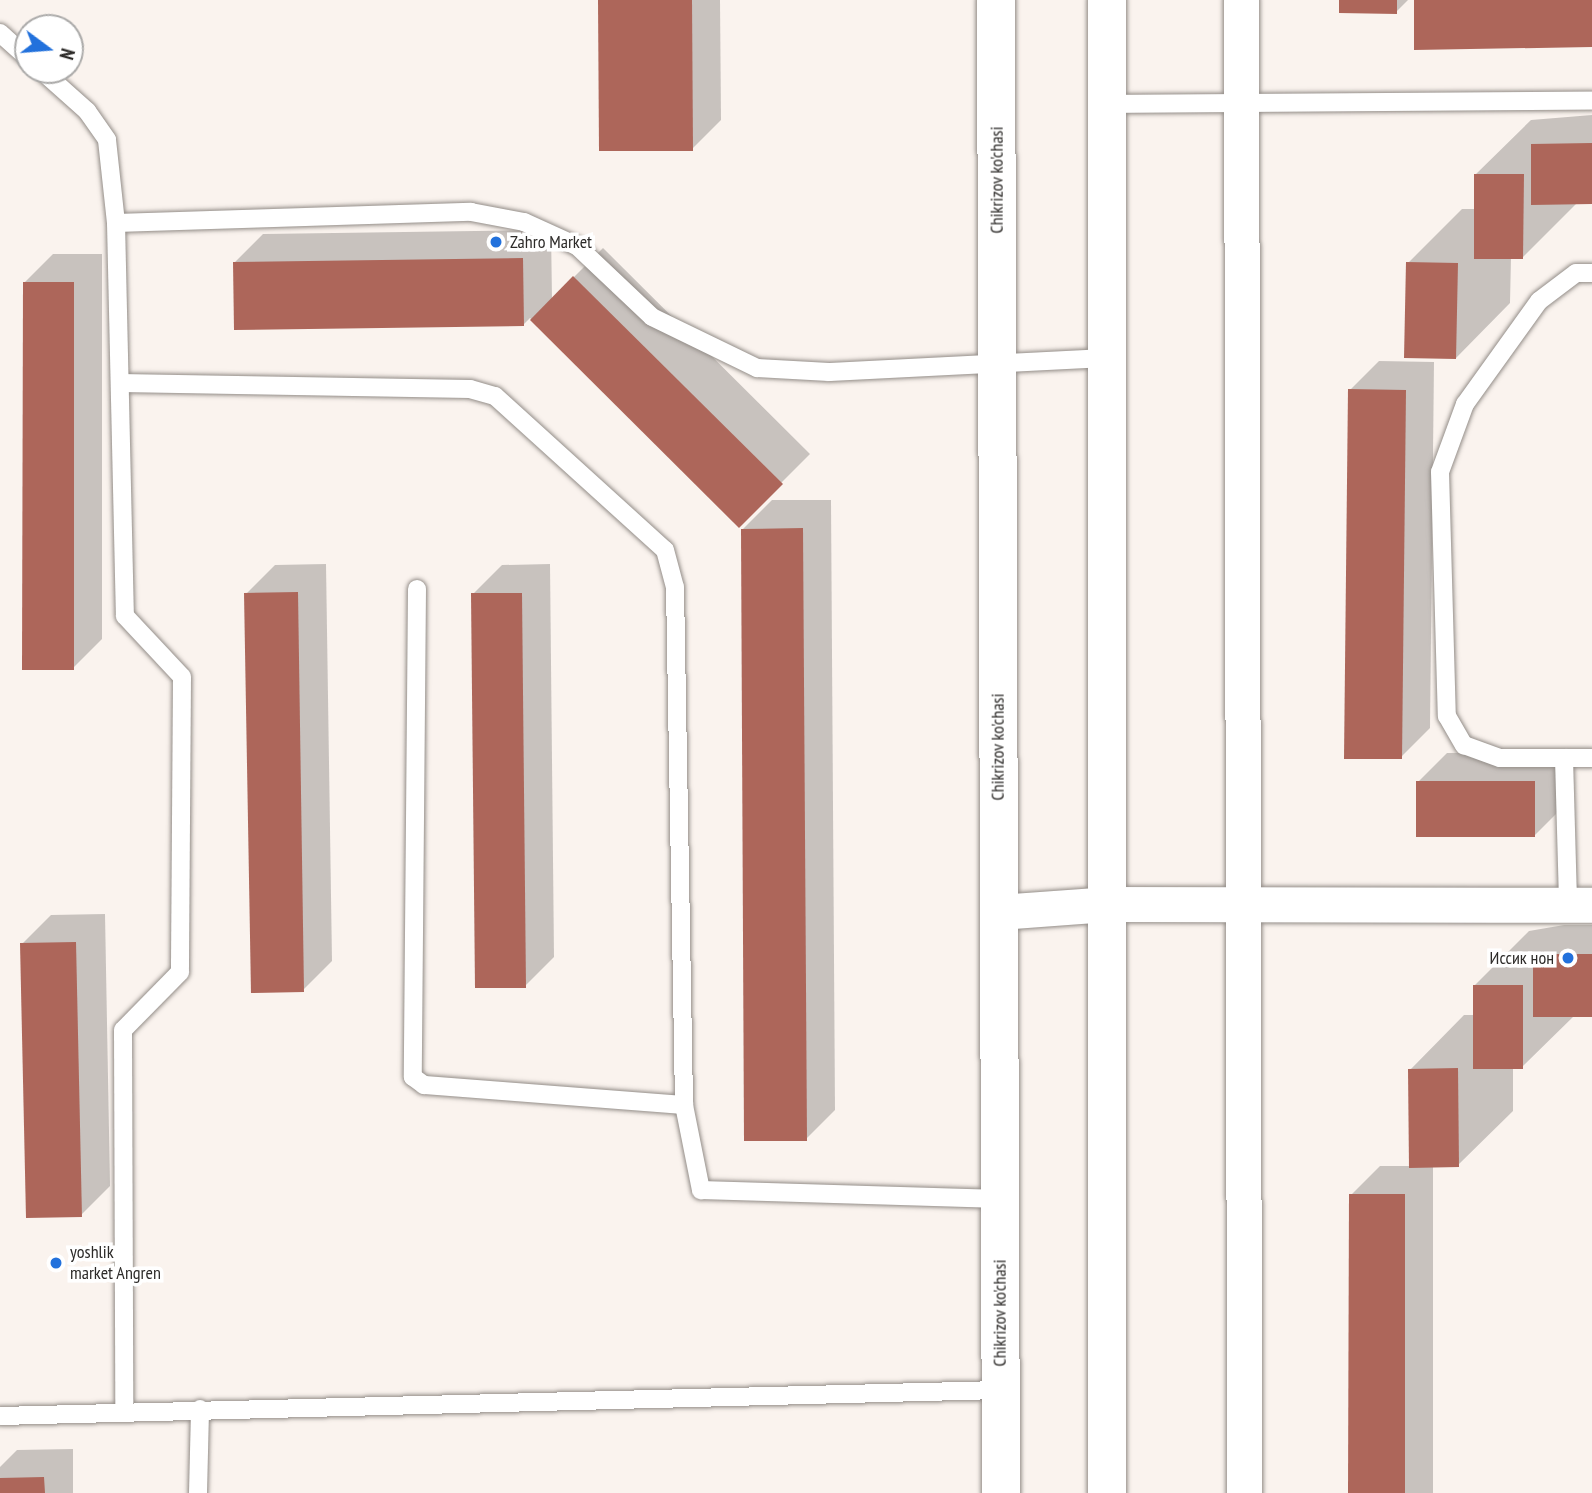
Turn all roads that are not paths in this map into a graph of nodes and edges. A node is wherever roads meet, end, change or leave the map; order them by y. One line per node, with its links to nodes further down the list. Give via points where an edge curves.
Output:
1 (996, 0): 13 (main road, Chikrizov ko'chasi)
2 (1107, 0): 9 (main road)
3 (1241, 0): 7 (street)
4 (0, 33): 5 (lane)
5 (14, 46)
6 (57, 84): 10 (lane, via 87,111 107,140)
7 (1242, 100): 8 (lane); 9 (lane); 20 (street)
8 (1592, 100)
9 (1107, 104): 12 (main road)
10 (116, 223): 13 (lane, via 471,212 524,222 577,246 652,317 757,368 829,372); 14 (lane)
11 (1592, 273): 16 (lane, via 1576,274 1539,301 1465,404 1440,472 1447,716 1464,745 1500,758)
12 (1107, 358): 13 (lane); 18 (main road)
13 (997, 359): 21 (main road, Chikrizov ko'chasi)
14 (120, 383): 22 (lane, via 470,388 495,396 665,550 675,587); 26 (lane, via 125,616 182,677 180,972 122,1030)
15 (417, 589): 22 (lane, via 413,1077 424,1085)
16 (1564, 758): 17 (lane); 19 (lane)
17 (1592, 758)
18 (1107, 904): 20 (street); 21 (street); 30 (main road)
19 (1580, 905): 20 (street)
20 (1243, 908): 31 (street)
21 (999, 912): 23 (main road, Chikrizov ko'chasi)
22 (684, 1105): 23 (lane, via 701,1190)
23 (1000, 1199): 24 (main road, Chikrizov ko'chasi)
24 (1000, 1390): 25 (lane); 29 (main road, Chikrizov ko'chasi)
25 (201, 1409): 26 (lane); 28 (lane)
26 (124, 1410): 27 (lane)
27 (0, 1416)
28 (198, 1493)
29 (1001, 1493)
30 (1107, 1493)
31 (1244, 1493)

